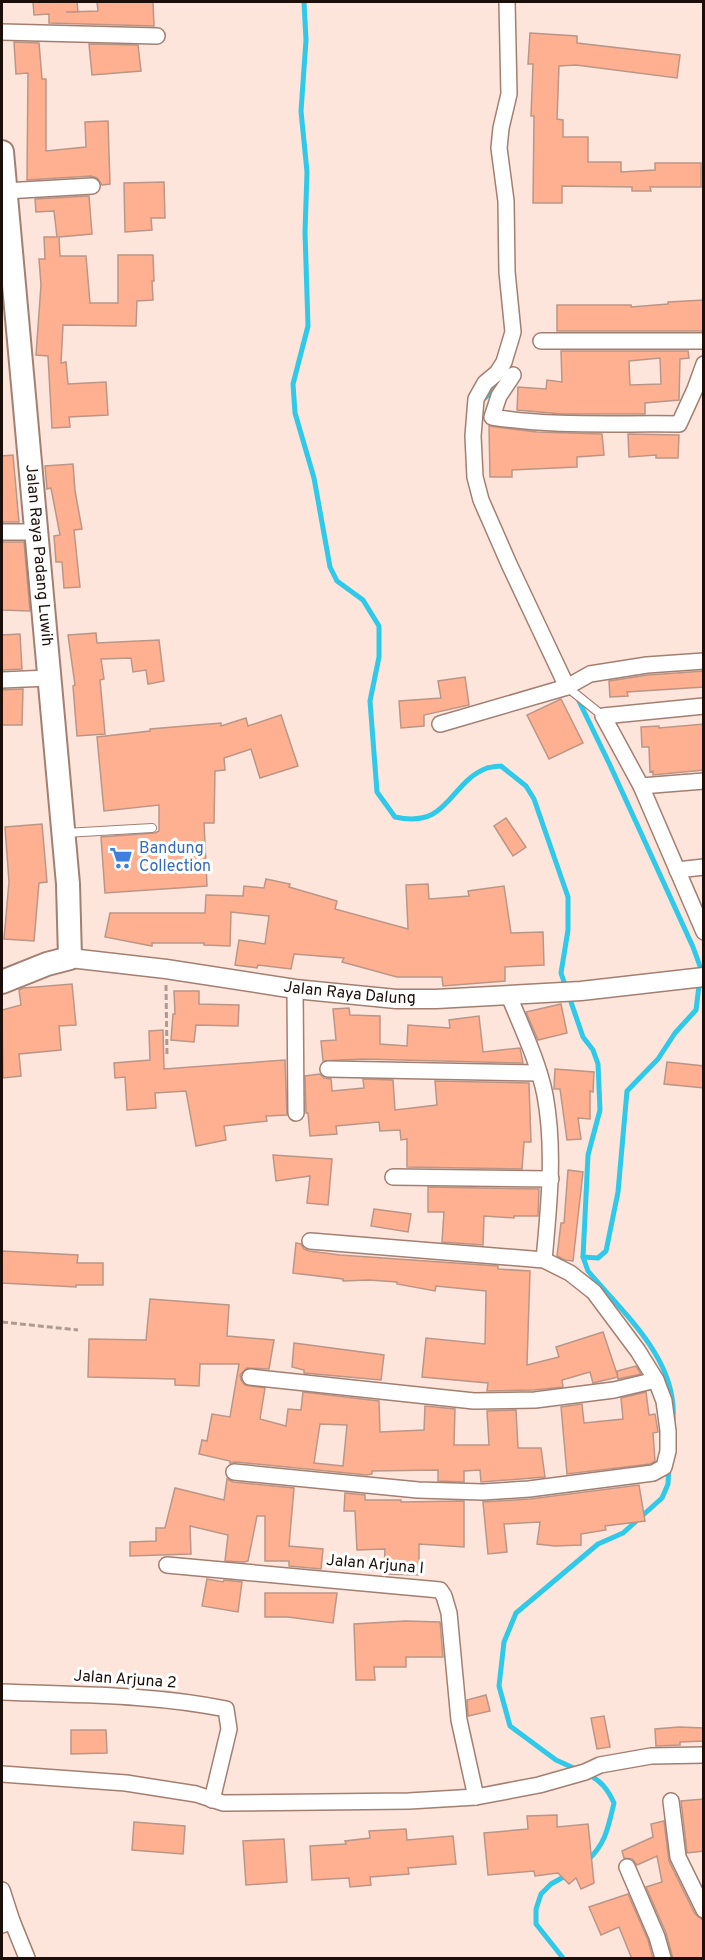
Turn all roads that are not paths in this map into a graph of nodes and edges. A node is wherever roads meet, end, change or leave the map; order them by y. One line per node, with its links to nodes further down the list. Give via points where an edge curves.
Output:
1 (507, 2): 16 (street, via 509,94 499,148 513,332 504,362 476,399 475,477 509,564)
2 (2, 32): 3 (street)
3 (157, 36)
4 (2, 152): 6 (main road, Jalan Raya Padang Luwih)
5 (92, 186): 6 (street)
6 (5, 190): 12 (main road, Jalan Raya Padang Luwih)
7 (541, 341): 8 (street)
8 (704, 341)
9 (704, 364): 10 (street, via 679,424 492,417 499,396)
10 (513, 375)
11 (2, 532): 12 (street)
12 (35, 532): 14 (main road, Jalan Raya Padang Luwih)
13 (704, 662): 16 (street, via 609,670 590,674)
14 (49, 678): 15 (street); 23 (main road, Jalan Raya Padang Luwih)
15 (2, 680)
16 (567, 687): 18 (lane); 19 (street)
17 (704, 706): 18 (street)
18 (603, 716): 21 (street)
19 (440, 724)
20 (704, 781): 21 (street)
21 (640, 786): 25 (street)
22 (152, 828): 23 (lane)
23 (63, 833): 27 (main road, Jalan Raya Padang Luwih)
24 (704, 867): 25 (street)
25 (677, 870): 26 (street)
26 (704, 932)
27 (70, 958): 29 (main road, Jalan Raya Dalung); 30 (street, Jalan Raya Dalung)
28 (704, 977): 31 (street, Jalan Raya Dalung)
29 (2, 982)
30 (295, 989): 31 (street, Jalan Raya Dalung, via 396,999); 34 (street)
31 (509, 996): 33 (street)
32 (328, 1069): 33 (street)
33 (539, 1073): 36 (street)
34 (296, 1113)
35 (393, 1177): 36 (street)
36 (551, 1179): 38 (street)
37 (310, 1241): 38 (street)
38 (544, 1260): 40 (street, via 594,1292)
39 (250, 1377): 40 (street, via 387,1390 454,1401 535,1400 614,1390)
40 (656, 1380): 41 (street, via 666,1411 668,1451 664,1467 653,1473 530,1490 483,1492 418,1490)
41 (234, 1472)
42 (167, 1565): 46 (street, Jalan Arjuna I, via 440,1590 449,1613 459,1720)
43 (2, 1692): 47 (street, Jalan Arjuna 2, via 134,1698 226,1709 229,1729)
44 (704, 1755): 46 (street, via 641,1758 600,1765 539,1785)
45 (2, 1774): 47 (street, via 126,1783)
46 (476, 1797): 47 (street, via 238,1803)
47 (212, 1800)
48 (671, 1801): 51 (street, via 678,1857)
49 (627, 1867): 54 (street)
50 (2, 1890): 52 (street)
51 (704, 1910)
52 (7, 1923): 53 (street)
53 (27, 1959)
54 (663, 1959)

